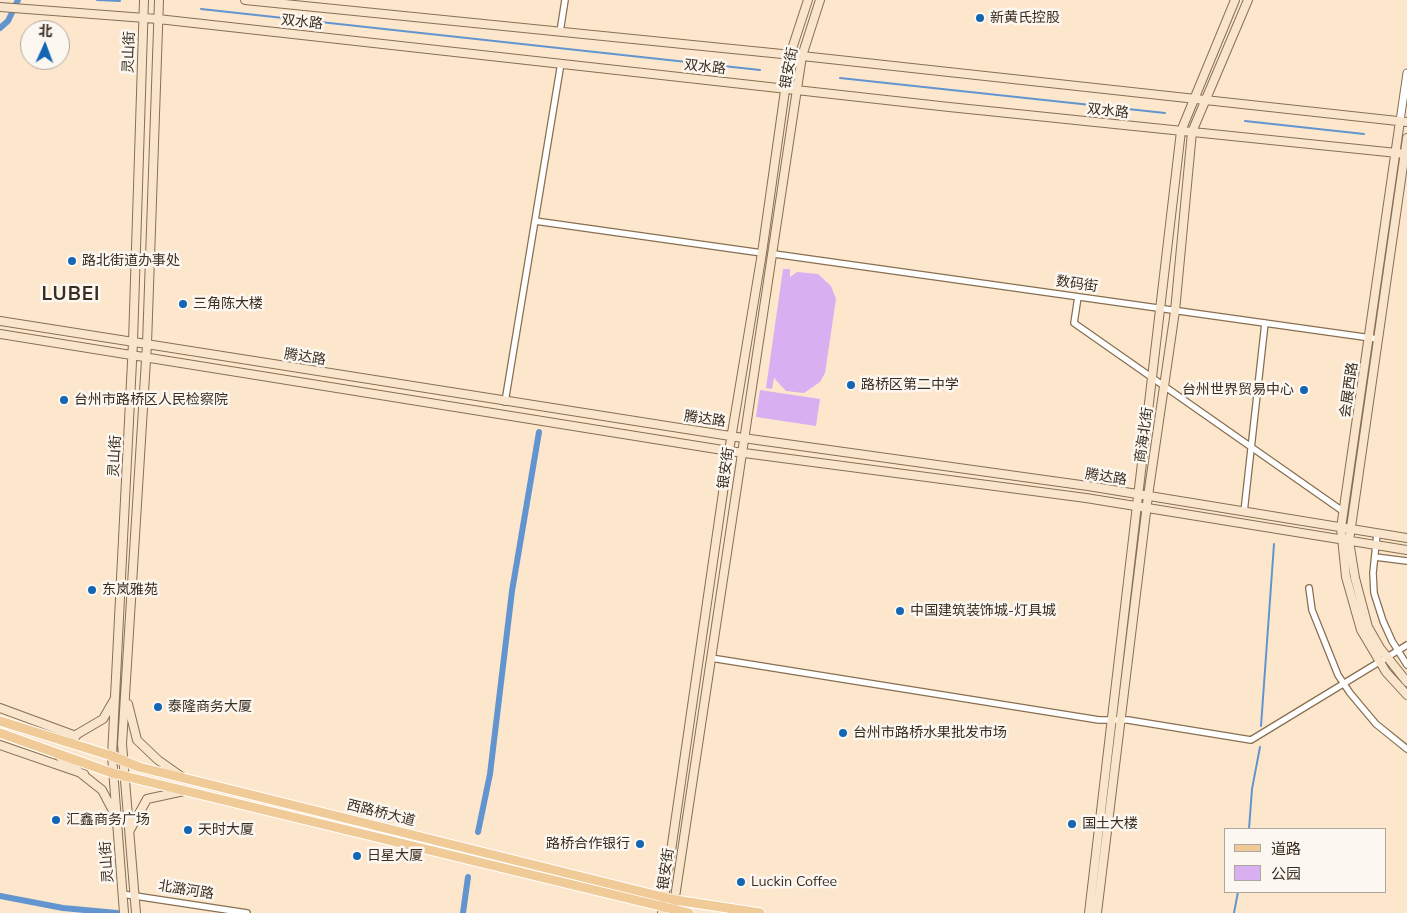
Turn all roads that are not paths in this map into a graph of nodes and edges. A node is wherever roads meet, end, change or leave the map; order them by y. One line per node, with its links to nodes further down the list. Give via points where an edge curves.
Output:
1 (144, 0): 10 (main road, 灵山街)
2 (159, 0): 11 (main road, 灵山街)
3 (245, 0): 12 (main road, 双水路)
4 (565, 0): 12 (street)
5 (808, 0): 13 (main road, 银安街)
6 (820, 0): 14 (main road, 银安街)
7 (1235, 0): 19 (main road, 商海北街)
8 (1248, 0): 20 (main road, 商海北街)
9 (0, 7): 10 (main road, 双水路)
10 (142, 17): 11 (main road, 双水路); 38 (main road, 灵山街)
11 (158, 19): 15 (main road, 双水路); 39 (main road, 灵山街)
12 (560, 32): 13 (main road, 双水路)
13 (790, 55): 14 (main road, 双水路); 17 (main road, 银安街)
14 (802, 56): 18 (main road, 银安街); 19 (main road, 双水路)
15 (561, 64): 17 (main road, 双水路); 27 (street)
16 (1407, 73): 21 (street, 会展西路)
17 (786, 88): 18 (main road, 双水路); 28 (main road, 银安街)
18 (797, 90): 22 (main road, 双水路); 29 (main road, 银安街)
19 (1193, 98): 20 (main road, 双水路); 22 (main road, 商海北街)
20 (1207, 100): 21 (main road, 双水路); 23 (main road, 商海北街)
21 (1403, 121): 25 (main road, 会展西路)
22 (1181, 131): 23 (main road, 双水路); 31 (main road, 商海北街)
23 (1192, 132): 25 (main road, 双水路); 32 (main road, 商海北街)
24 (1407, 138): 26 (main road, 会展西路)
25 (1395, 153): 26 (main road, 双水路); 36 (main road, 会展西路)
26 (1406, 154): 37 (main road, 会展西路)
27 (535, 221): 28 (street); 44 (street)
28 (762, 253): 45 (main road, 银安街)
29 (774, 254): 30 (street, 数码街); 46 (main road, 银安街)
30 (1078, 297): 31 (street, 数码街); 42 (street, via 1074,323)
31 (1160, 309): 32 (street, 数码街); 42 (main road, 商海北街)
32 (1175, 311): 34 (street, 数码街); 43 (main road, 商海北街)
33 (0, 322): 38 (main road, 腾达路)
34 (1265, 323): 36 (street, 数码街); 47 (street)
35 (0, 334): 40 (main road, 腾达路)
36 (1369, 338): 37 (street, 数码街); 55 (main road, 会展西路)
37 (1378, 339): 56 (main road, 会展西路)
38 (133, 342): 39 (main road, 腾达路); 40 (main road, 灵山街)
39 (147, 344): 41 (main road, 灵山街); 44 (main road, 腾达路)
40 (132, 354): 41 (main road, 腾达路); 73 (main road, 灵山街)
41 (146, 356): 48 (main road, 腾达路); 74 (main road, 灵山街)
42 (1152, 377): 43 (street); 50 (main road, 商海北街)
43 (1163, 385): 47 (street); 51 (main road, 商海北街)
44 (505, 402): 45 (main road, 腾达路)
45 (731, 436): 46 (main road, 腾达路); 48 (main road, 银安街)
46 (743, 438): 49 (main road, 银安街); 50 (main road, 腾达路)
47 (1252, 446): 54 (street); 55 (street)
48 (728, 451): 49 (main road, 腾达路); 95 (main road, 银安街)
49 (741, 452): 52 (main road, 腾达路); 67 (main road, 银安街)
50 (1138, 495): 51 (main road, 腾达路); 52 (main road, 商海北街)
51 (1148, 496): 53 (main road, 商海北街); 54 (main road, 腾达路)
52 (1136, 506): 53 (main road, 腾达路); 76 (main road, 商海北街)
53 (1147, 508): 59 (main road, 腾达路); 76 (main road, 商海北街)
54 (1244, 512): 56 (main road, 腾达路)
55 (1344, 512): 56 (main road, 会展西路)
56 (1345, 529): 57 (main road, 腾达路); 59 (main road, 会展西路)
57 (1377, 534): 58 (main road, 腾达路); 60 (street)
58 (1407, 538)
59 (1346, 540): 60 (main road, 腾达路); 68 (main road, 会展西路, via 1352,603 1361,630)
60 (1376, 545): 61 (main road, 腾达路); 62 (street)
61 (1407, 550)
62 (1375, 557): 63 (street); 66 (street, via 1374,592 1382,621)
63 (1407, 561)
64 (1309, 588): 71 (street, via 1312,610)
65 (1407, 645): 66 (street)
66 (1398, 650): 68 (street); 69 (street)
67 (711, 658): 76 (street, via 1099,720); 96 (main road, 银安街)
68 (1383, 659): 70 (main road, 会展西路); 71 (street); 72 (main road, 会展西路)
69 (1407, 665)
70 (1407, 682)
71 (1344, 684): 76 (street, via 1251,740); 82 (street, via 1376,724)
72 (1407, 695)
73 (115, 698): 79 (main road, via 103,719); 84 (main road, 灵山街)
74 (127, 698): 85 (main road, 灵山街); 89 (main road, via 137,740)
75 (0, 708): 79 (main road)
76 (1117, 720): 102 (main road, 商海北街); 103 (main road, 商海北街)
77 (0, 721): 80 (main road, 西路桥大道)
78 (0, 734): 83 (main road, 西路桥大道)
79 (76, 736): 80 (main road)
80 (59, 740): 84 (main road, 西路桥大道)
81 (0, 745): 87 (main road)
82 (1407, 749)
83 (55, 753): 86 (main road, 西路桥大道); 87 (main road)
84 (112, 756): 85 (main road, 西路桥大道); 86 (main road, 灵山街)
85 (123, 762): 88 (main road, 灵山街); 89 (main road, 西路桥大道)
86 (112, 772): 88 (main road, 西路桥大道); 91 (main road, 灵山街)
87 (84, 774): 91 (main road, via 102,790)
88 (124, 774): 90 (main road, 西路桥大道); 92 (main road, 灵山街)
89 (184, 778): 95 (main road, 西路桥大道)
90 (184, 791): 92 (main road, via 148,799 131,825); 95 (main road, 西路桥大道)
91 (116, 815): 93 (main road, 灵山街)
92 (129, 834): 94 (main road, 灵山街)
93 (122, 896): 94 (street, 北潞河路); 97 (main road, 灵山街)
94 (135, 898): 98 (main road, 灵山街); 99 (street, 北潞河路)
95 (663, 905): 96 (main road, 西路桥大道)
96 (673, 907): 100 (main road, 西路桥大道); 101 (main road, 西路桥大道)
97 (124, 913)
98 (136, 913)
99 (247, 913)
100 (690, 913)
101 (760, 913)
102 (1089, 913)
103 (1097, 913)

